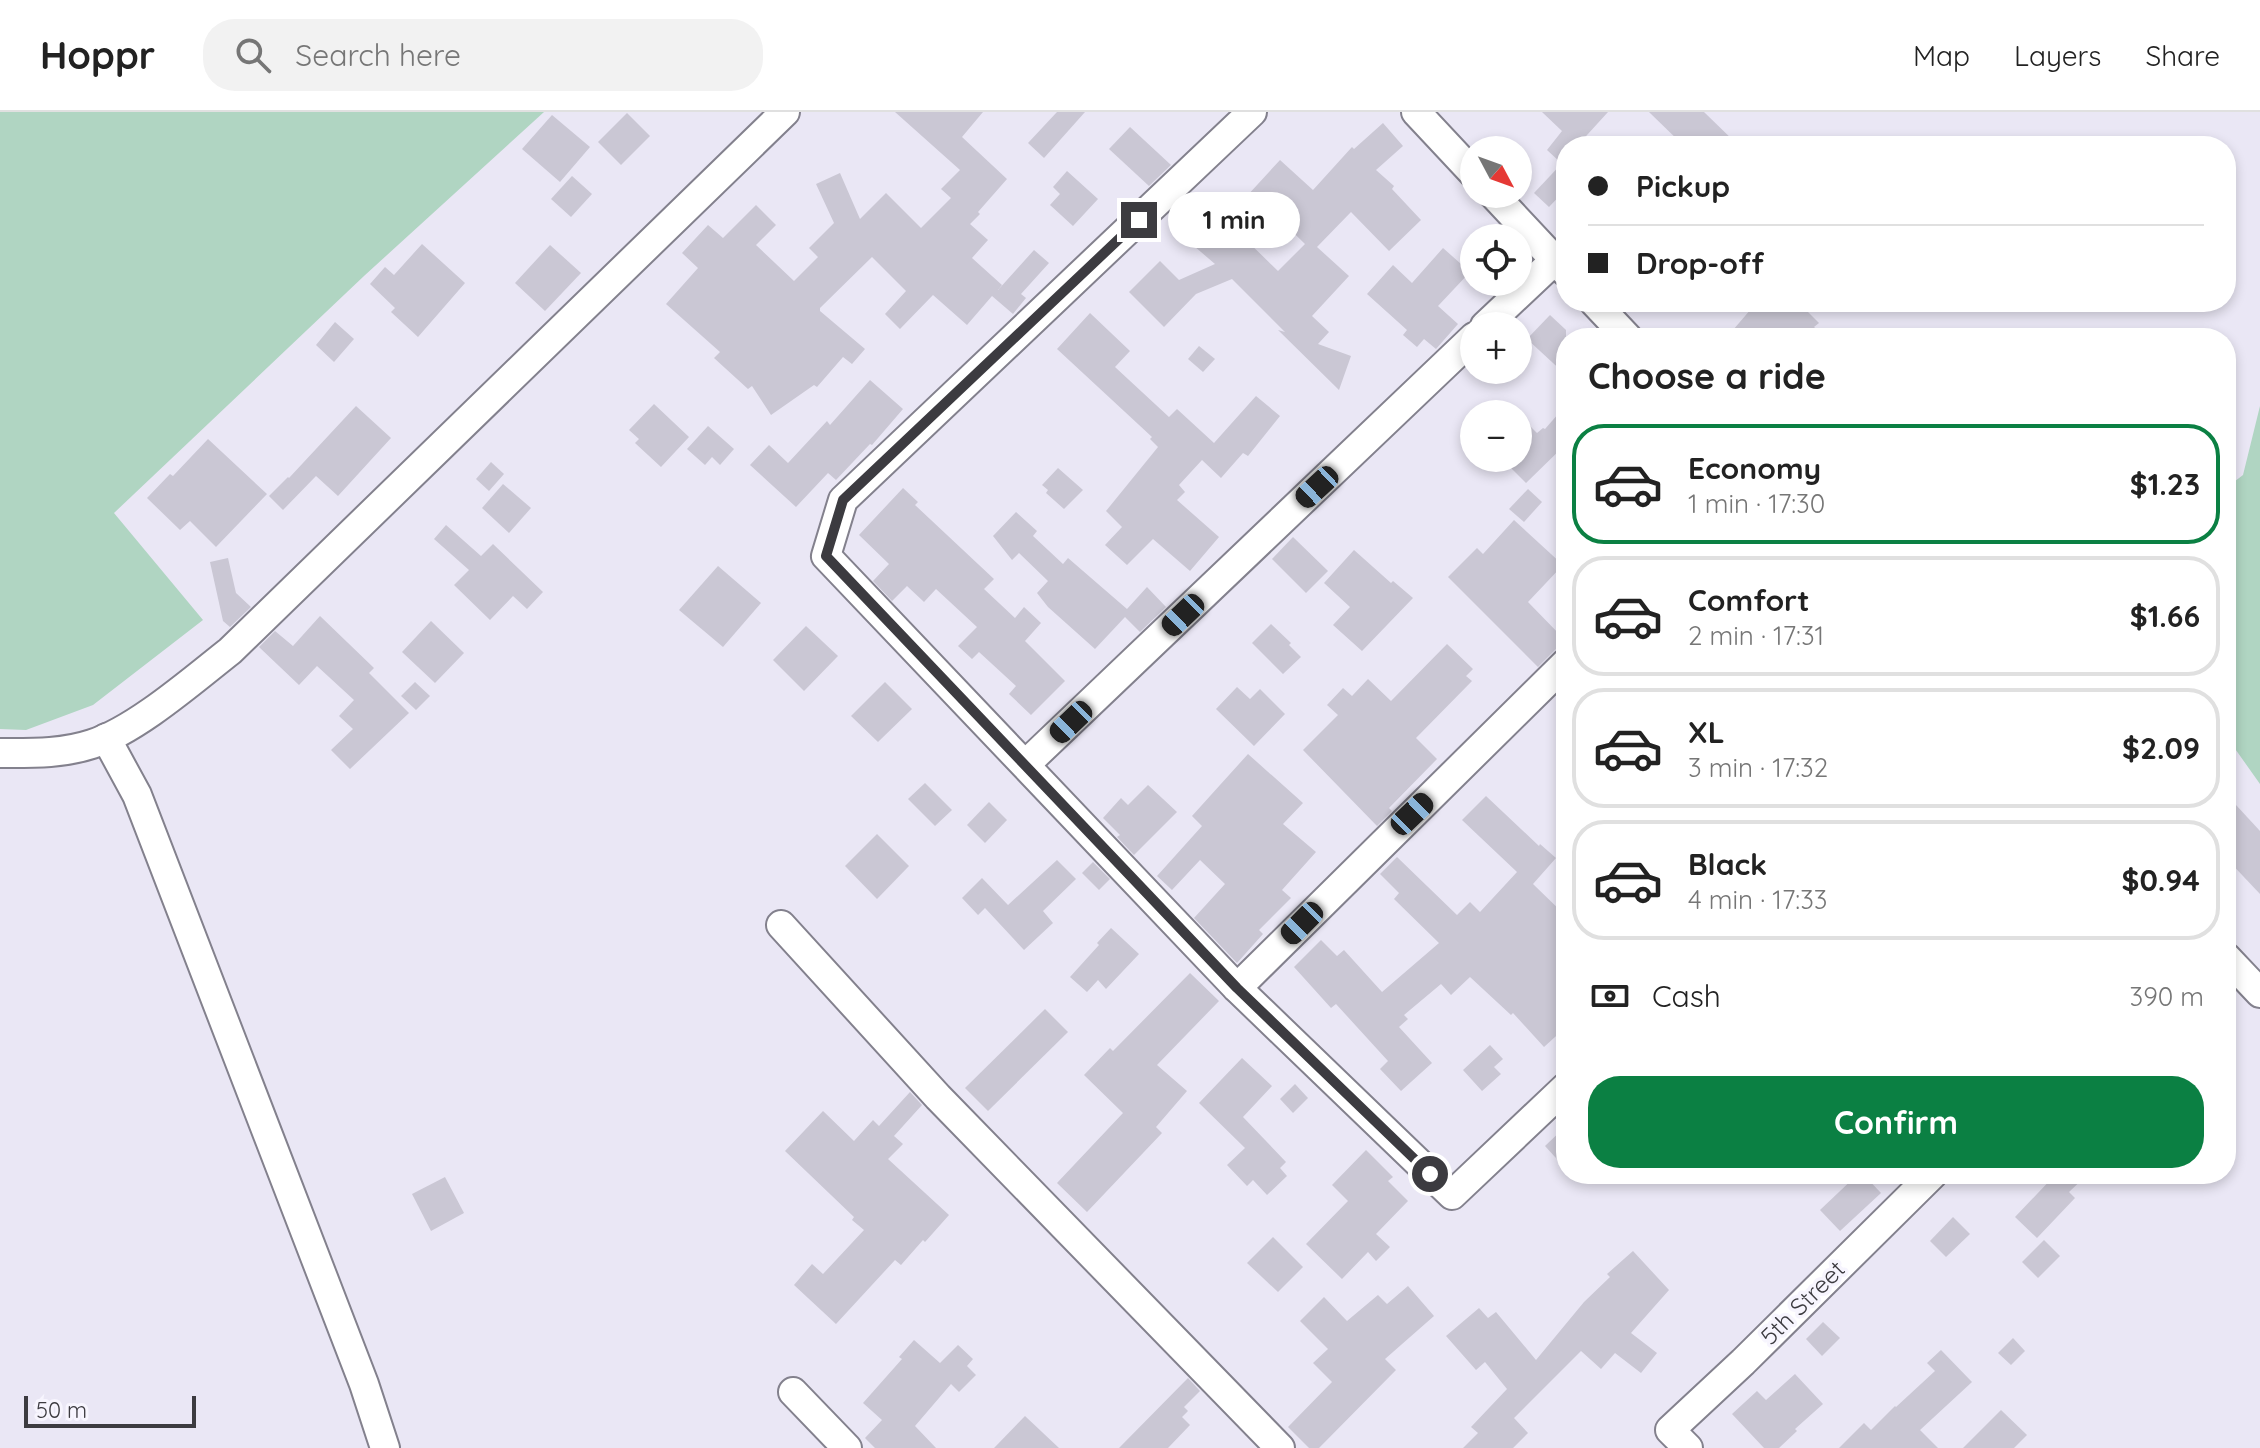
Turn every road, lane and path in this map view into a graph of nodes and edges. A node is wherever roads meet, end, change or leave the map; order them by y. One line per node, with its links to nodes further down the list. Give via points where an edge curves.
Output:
1 (785, 112): 13 (street, via 230,651)
2 (1252, 112): 15 (street, via 843,500 826,556)
3 (1416, 112): 4 (street)
4 (1460, 159)
5 (1506, 208): 6 (street)
6 (1556, 262)
7 (1556, 269): 8 (street)
8 (1502, 312)
9 (1603, 312): 10 (street)
10 (1619, 328)
11 (1460, 350): 15 (street)
12 (1556, 673): 18 (street)
13 (106, 738): 14 (street, via 67,750); 24 (street, via 137,795)
14 (0, 753)
15 (1026, 764): 18 (street)
16 (781, 925): 26 (street, via 938,1097)
17 (2236, 968): 19 (street)
18 (1237, 988): 20 (street, via 1452,1195)
19 (2260, 993)
20 (1556, 1096)
21 (1923, 1184): 23 (street, 5th Street, via 1743,1362)
22 (793, 1392): 25 (street)
23 (1679, 1439)
24 (385, 1448)
25 (847, 1448)
26 (1280, 1448)

